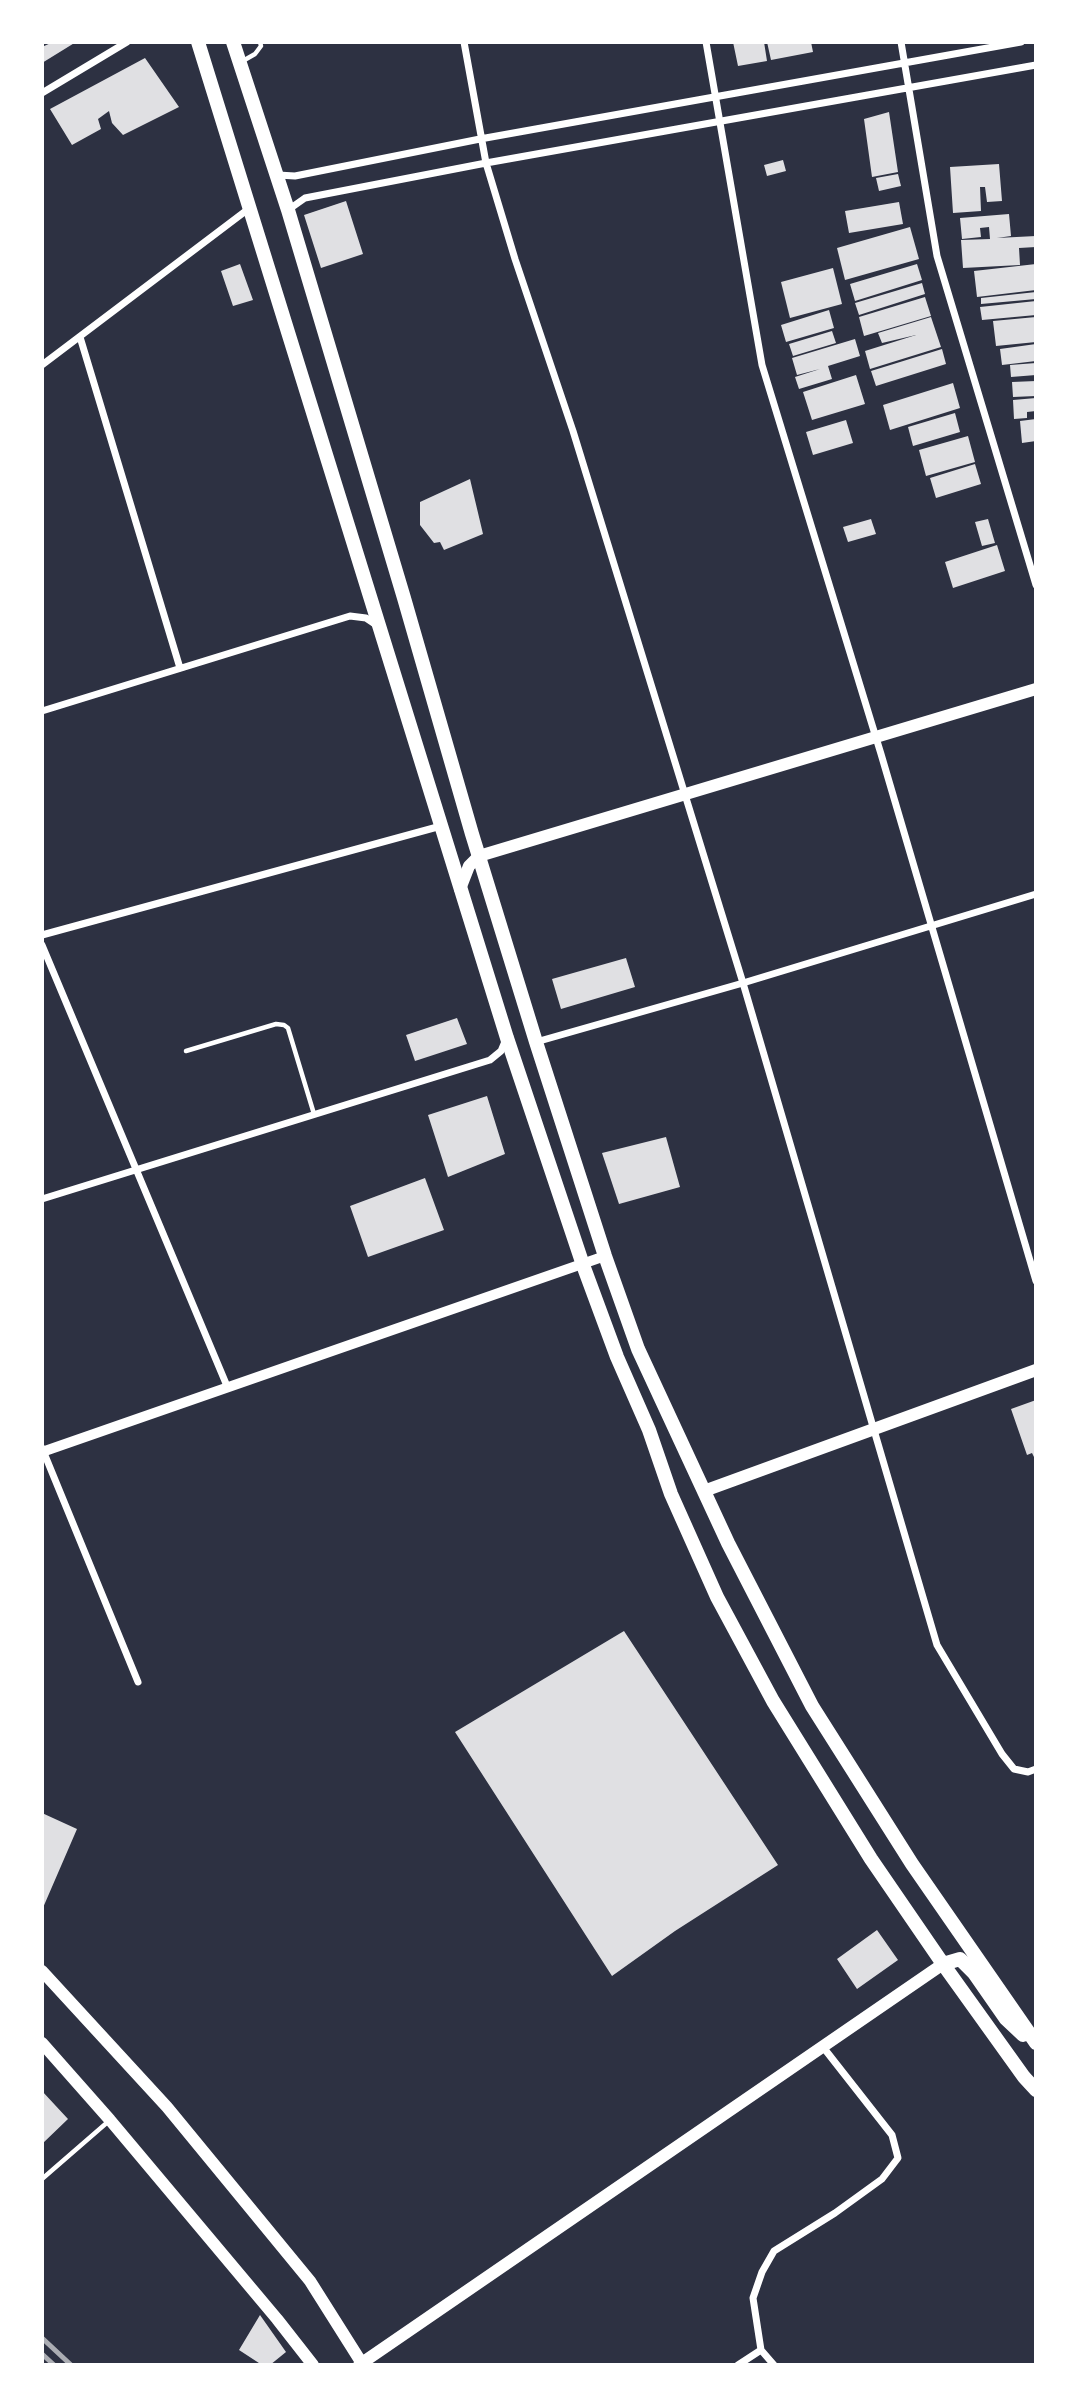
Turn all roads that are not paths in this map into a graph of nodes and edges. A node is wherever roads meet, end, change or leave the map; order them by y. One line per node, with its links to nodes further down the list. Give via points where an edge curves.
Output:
1 (127, 42): 13 (street)
2 (198, 42): 19 (main road)
3 (233, 42): 9 (main road)
4 (260, 42): 9 (lane, via 255,54)
5 (464, 42): 16 (street)
6 (706, 42): 14 (street)
7 (901, 42): 10 (street)
8 (1021, 42): 10 (street)
9 (241, 62): 18 (main road)
10 (905, 63): 12 (street); 14 (street)
11 (1036, 65): 12 (street)
12 (909, 89): 15 (street); 23 (street, via 937,256)
13 (42, 93)
14 (716, 98): 15 (street); 16 (street)
15 (720, 121): 17 (street); 28 (street, via 762,365)
16 (480, 139): 17 (street); 18 (street, via 295,176)
17 (486, 163): 20 (street, via 305,198); 29 (street)
18 (277, 175): 20 (main road)
19 (251, 207): 21 (street); 24 (main road)
20 (288, 210): 31 (main road)
21 (80, 337): 22 (street); 25 (street)
22 (42, 365)
23 (1036, 585)
24 (379, 627): 25 (street, via 366,618 350,616); 30 (main road)
25 (180, 668): 27 (street)
26 (1036, 689): 28 (main road)
27 (42, 711)
28 (876, 737): 29 (main road); 34 (street)
29 (684, 794): 31 (main road); 37 (street)
30 (440, 826): 32 (main road); 35 (street)
31 (479, 856): 32 (main road, via 469,866); 39 (main road)
32 (460, 889): 38 (main road)
33 (1036, 894): 34 (street)
34 (932, 926): 37 (street); 46 (street)
35 (42, 935)
36 (42, 945): 42 (street)
37 (743, 984): 39 (street); 49 (street)
38 (507, 1038): 41 (street, via 490,1060); 45 (main road)
39 (536, 1042): 44 (main road)
40 (186, 1051): 41 (lane, via 284,1025)
41 (314, 1114): 42 (street)
42 (136, 1169): 43 (street); 48 (street)
43 (42, 1199)
44 (605, 1256): 45 (street); 51 (main road, via 638,1349)
45 (583, 1265): 48 (street); 54 (main road, via 671,1494 717,1597 772,1701)
46 (1036, 1281)
47 (1036, 1370): 49 (main road)
48 (228, 1387): 50 (street)
49 (873, 1429): 51 (main road); 53 (street, via 937,1645 1002,1754 1014,1769)
50 (43, 1450): 52 (street)
51 (704, 1491): 56 (main road, via 812,1706 912,1864)
52 (138, 1682)
53 (1036, 1769)
54 (943, 1964): 58 (main road); 59 (main road, via 960,1959 1006,2019); 60 (main road)
55 (42, 1971): 64 (main road, via 167,2107 310,2281)
56 (1036, 2042)
57 (42, 2043): 61 (main road)
58 (822, 2047): 63 (street, via 892,2135 898,2158 882,2179 774,2250 753,2298); 64 (main road)
59 (1036, 2048)
60 (1036, 2090)
61 (110, 2120): 62 (lane); 65 (main road)
62 (42, 2179)
63 (761, 2350): 66 (street); 67 (street)
64 (361, 2364)
65 (313, 2365)
66 (738, 2365)
67 (774, 2365)

